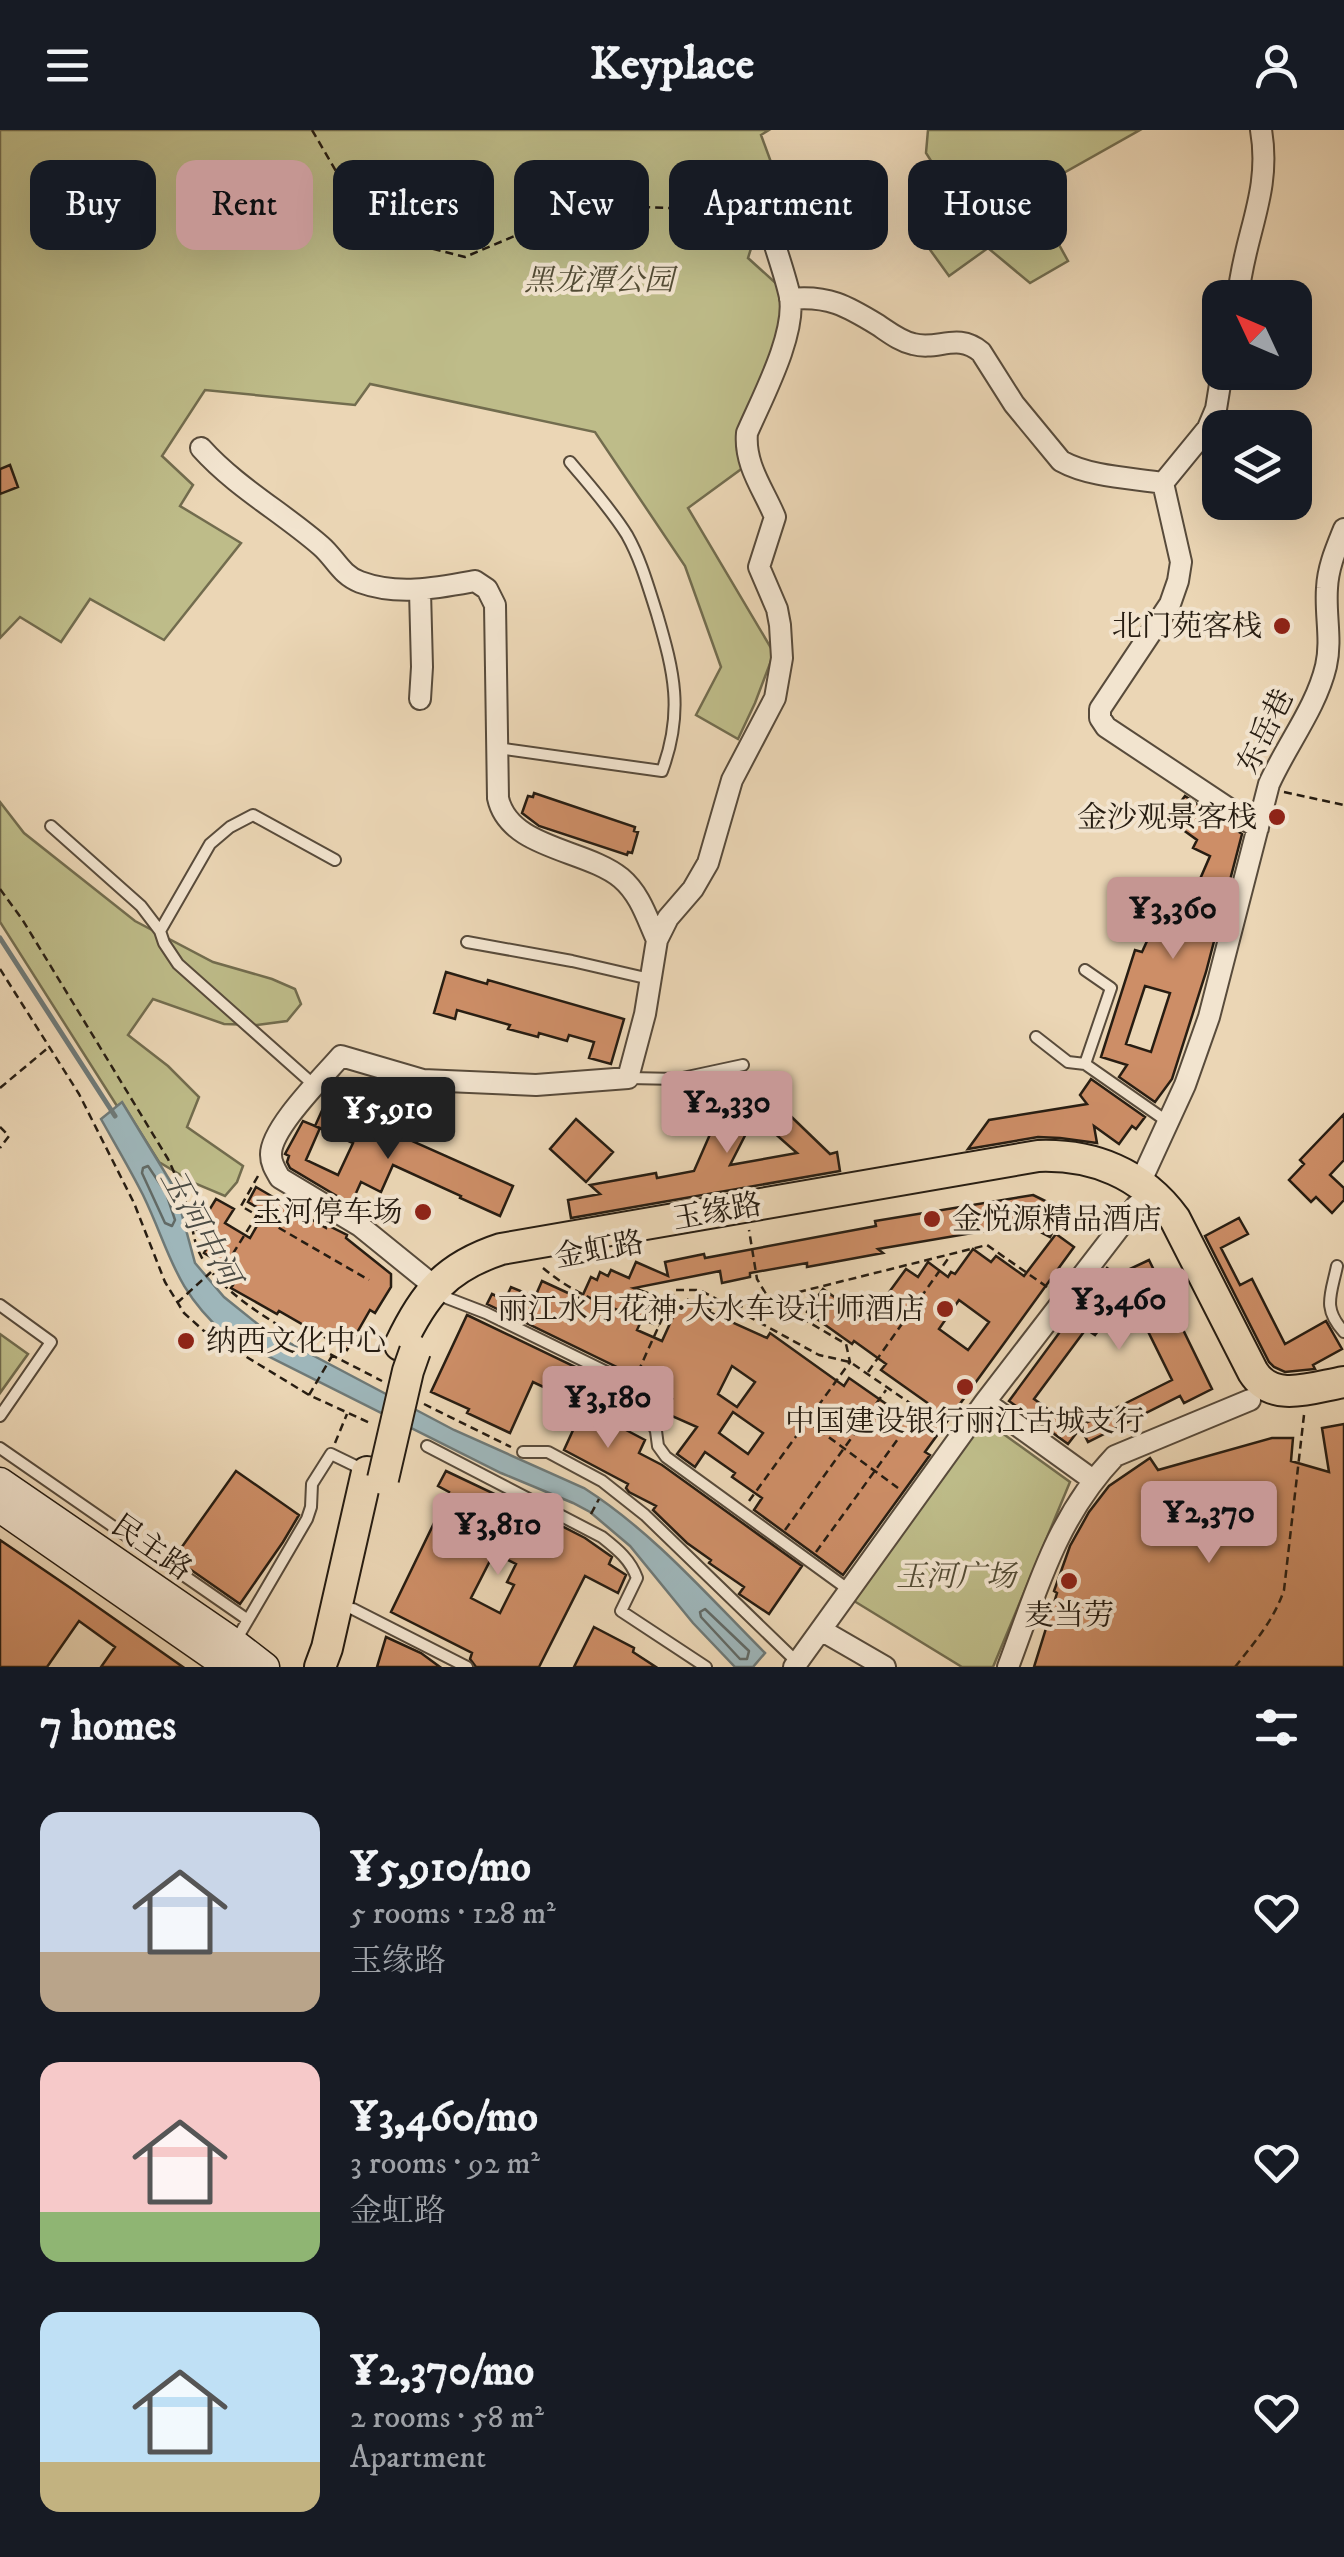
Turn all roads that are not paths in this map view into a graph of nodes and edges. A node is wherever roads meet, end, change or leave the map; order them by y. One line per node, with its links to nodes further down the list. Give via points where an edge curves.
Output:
1 (1261, 130): 3 (street, via 1264,177)
2 (776, 250): 4 (street)
3 (1240, 280)
4 (790, 299): 8 (street, via 847,306 918,346 974,346 1061,462); 17 (street, via 784,344 746,442 774,517 759,567 777,609 781,674 732,780 708,862)
5 (1219, 390): 8 (street, via 1208,428)
6 (201, 448): 10 (street, via 353,579)
7 (570, 462): 12 (lane, via 618,521 642,564 674,674 673,738 662,771)
8 (1163, 483): 14 (street, via 1181,562 1178,581 1100,718)
9 (1344, 530): 14 (street, 东岳巷, via 1328,571 1330,641 1321,685 1282,755)
10 (420, 591): 11 (street); 12 (street, via 475,581 493,599)
11 (420, 699)
12 (497, 748): 17 (street, via 498,798 510,824 616,874 637,896)
13 (51, 826): 16 (lane)
14 (1258, 828): 26 (street, 东岳巷, via 1209,1017)
15 (335, 860): 16 (lane, via 253,815 210,844)
16 (160, 931): 25 (lane, via 178,964)
17 (657, 940): 20 (street)
18 (467, 942): 20 (lane)
19 (1085, 970): 22 (lane, via 1111,988)
20 (650, 979): 24 (street)
21 (1036, 1037): 22 (lane, via 1068,1062)
22 (1085, 1064): 26 (lane)
23 (743, 1065): 24 (lane, via 678,1079)
24 (628, 1078): 25 (street, via 536,1085 424,1080 341,1056)
25 (315, 1086): 29 (street, via 280,1126 270,1152 280,1178 360,1226)
26 (1168, 1123): 27 (street, 东岳巷)
27 (1138, 1194): 29 (main road, 金虹路, via 1038,1176 534,1260); 29 (main road, 玉缘路, via 1117,1170 1086,1159 1038,1156 501,1249 468,1262); 33 (main road, 金虹路); 34 (main road, 玉缘路, via 1157,1196 1175,1218 1258,1379); 35 (street)
28 (1337, 1266): 31 (lane, via 1328,1306)
29 (441, 1292): 41 (main road, 金虹路, bridge, via 424,1332 407,1348 408,1371); 45 (lane, via 617,1376 644,1405 666,1457)
30 (0, 1305): 37 (lane, via 51,1342)
31 (1344, 1332)
32 (1344, 1382): 34 (main road)
33 (1250, 1400): 34 (main road, via 1278,1412); 42 (street, via 1115,1456)
34 (1296, 1401): 36 (main road)
35 (985, 1402): 42 (street); 45 (street)
36 (1344, 1403)
37 (0, 1416)
38 (426, 1446): 54 (lane, via 618,1549 637,1578 620,1612)
39 (0, 1448): 48 (lane)
40 (522, 1452): 49 (lane, via 548,1452 618,1492)
41 (375, 1475): 46 (main road, 金虹路); 48 (lane, via 331,1454 312,1484 307,1520); 51 (main road)
42 (1093, 1480): 56 (street, via 1058,1535)
43 (0, 1482): 48 (main road, 民主路)
44 (0, 1508): 48 (main road, 民主路)
45 (850, 1590): 47 (street)
46 (353, 1609): 52 (main road, 金虹路); 53 (lane)
47 (821, 1630): 49 (street); 55 (street)
48 (237, 1644): 50 (main road, 民主路)
49 (795, 1665)
50 (265, 1667)
51 (320, 1667)
52 (338, 1667)
53 (467, 1667)
54 (706, 1667)
55 (885, 1667)
56 (1008, 1667)

